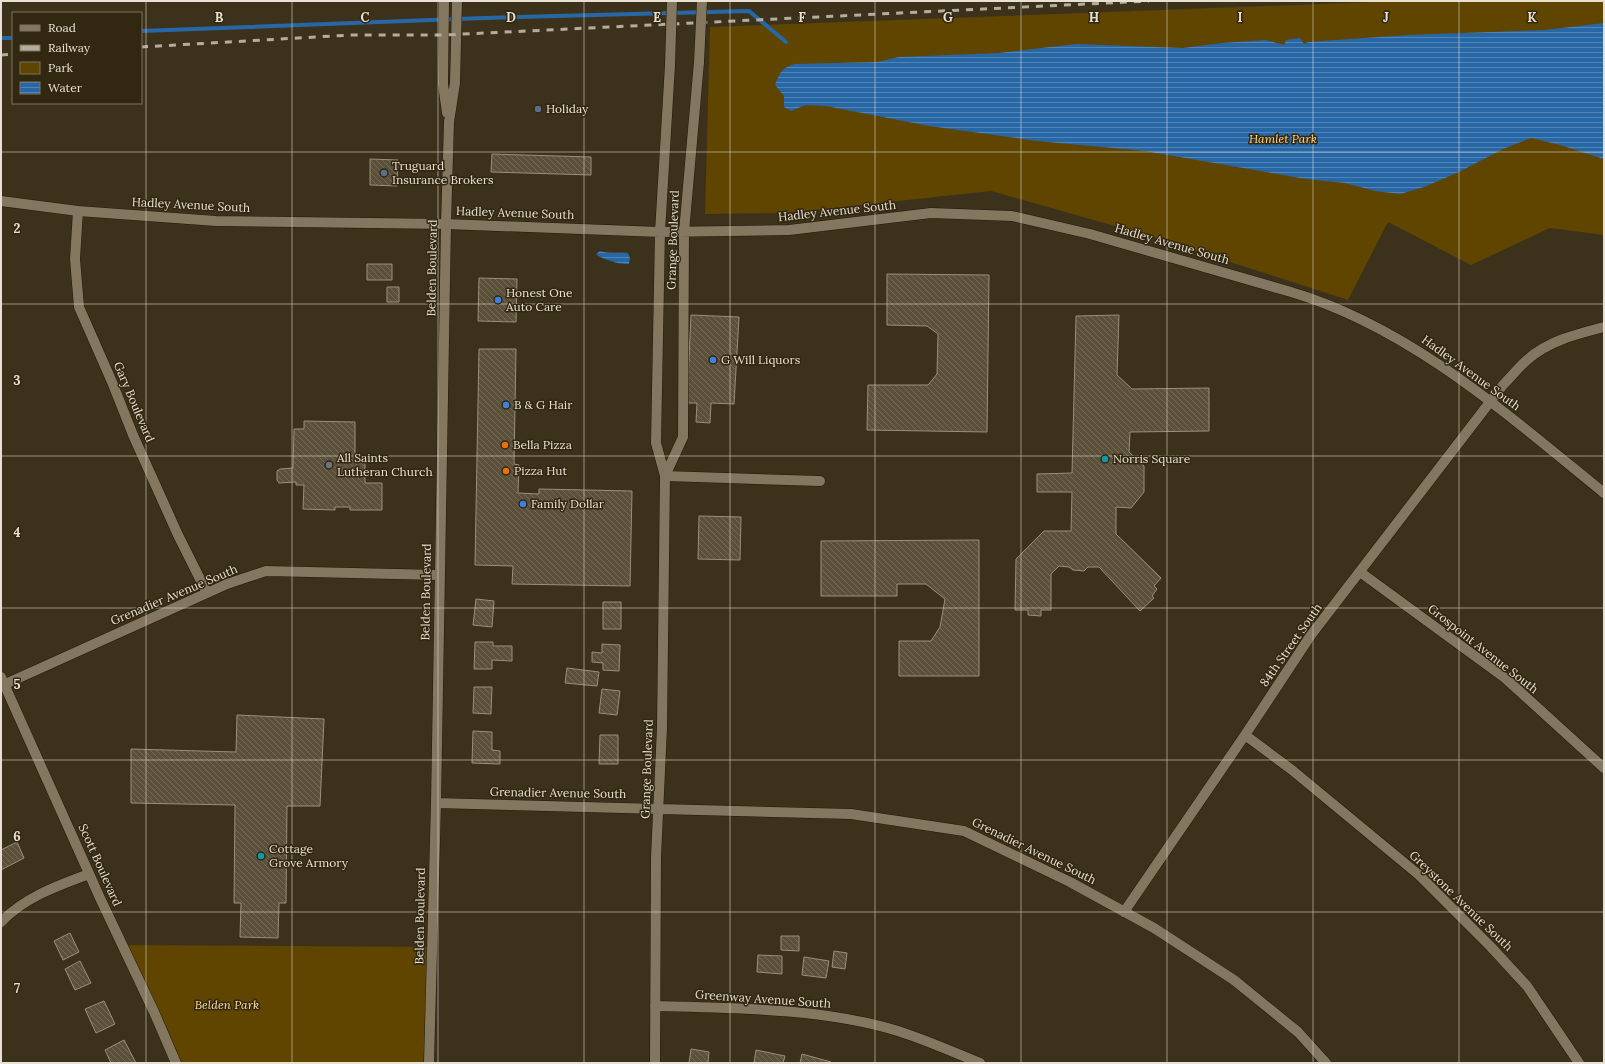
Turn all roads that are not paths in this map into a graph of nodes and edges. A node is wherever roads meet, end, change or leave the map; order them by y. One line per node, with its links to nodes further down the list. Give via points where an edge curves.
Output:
1 (444, 1): 5 (street, Belden Boulevard, via 443,84)
2 (457, 1): 5 (street, Belden Boulevard, via 455,83)
3 (672, 1): 9 (street, Grange Boulevard, bridge)
4 (702, 1): 10 (street, Grange Boulevard, bridge)
5 (449, 122): 8 (street, Belden Boulevard)
6 (1, 201): 7 (street, Hadley Avenue South)
7 (78, 211): 8 (street, Hadley Avenue South, via 216,221); 18 (street, Gary Boulevard, via 75,259 79,307 178,535)
8 (446, 224): 9 (street, Hadley Avenue South); 17 (street, Belden Boulevard)
9 (660, 232): 10 (street, Hadley Avenue South); 13 (street, Grange Boulevard, via 656,443)
10 (684, 232): 12 (street, Hadley Avenue South, via 789,230 931,214 1012,216 1090,234 1311,298 1360,318 1410,345); 13 (street, Grange Boulevard, via 683,437)
11 (1604, 327): 12 (street, 84th Street South, via 1571,336 1540,351 1503,385)
12 (1491, 402): 15 (street, Hadley Avenue South); 16 (street, 84th Street South)
13 (665, 476): 14 (street); 23 (street, Grange Boulevard)
14 (820, 481)
15 (1604, 493)
16 (1360, 572): 20 (street, 84th Street South, via 1311,635); 21 (street, Grospoint Avenue South, via 1505,678)
17 (439, 575): 18 (street, Grenadier Avenue South, via 266,571); 22 (street, Belden Boulevard)
18 (207, 593): 19 (street, Grenadier Avenue South)
19 (2, 682): 24 (street, Scott Boulevard)
20 (1245, 735): 25 (street, 84th Street South); 33 (street, Greystone Avenue South, via 1292,770 1424,880 1527,986)
21 (1604, 768)
22 (436, 803): 23 (street, Grenadier Avenue South); 29 (street, Belden Boulevard)
23 (659, 809): 25 (street, Grenadier Avenue South, via 851,814 964,831 1070,882); 27 (street, Grange Boulevard, via 656,857)
24 (89, 874): 26 (street, via 50,888 19,906); 28 (street, Scott Boulevard)
25 (1124, 912): 32 (street, Grenadier Avenue South, via 1154,928 1234,980 1298,1032)
26 (1, 922)
27 (655, 1006): 30 (street, Grange Boulevard); 31 (street, Greenway Avenue South, via 756,1009 838,1018 897,1031)
28 (176, 1063)
29 (429, 1063)
30 (655, 1063)
31 (980, 1063)
32 (1326, 1063)
33 (1579, 1063)

